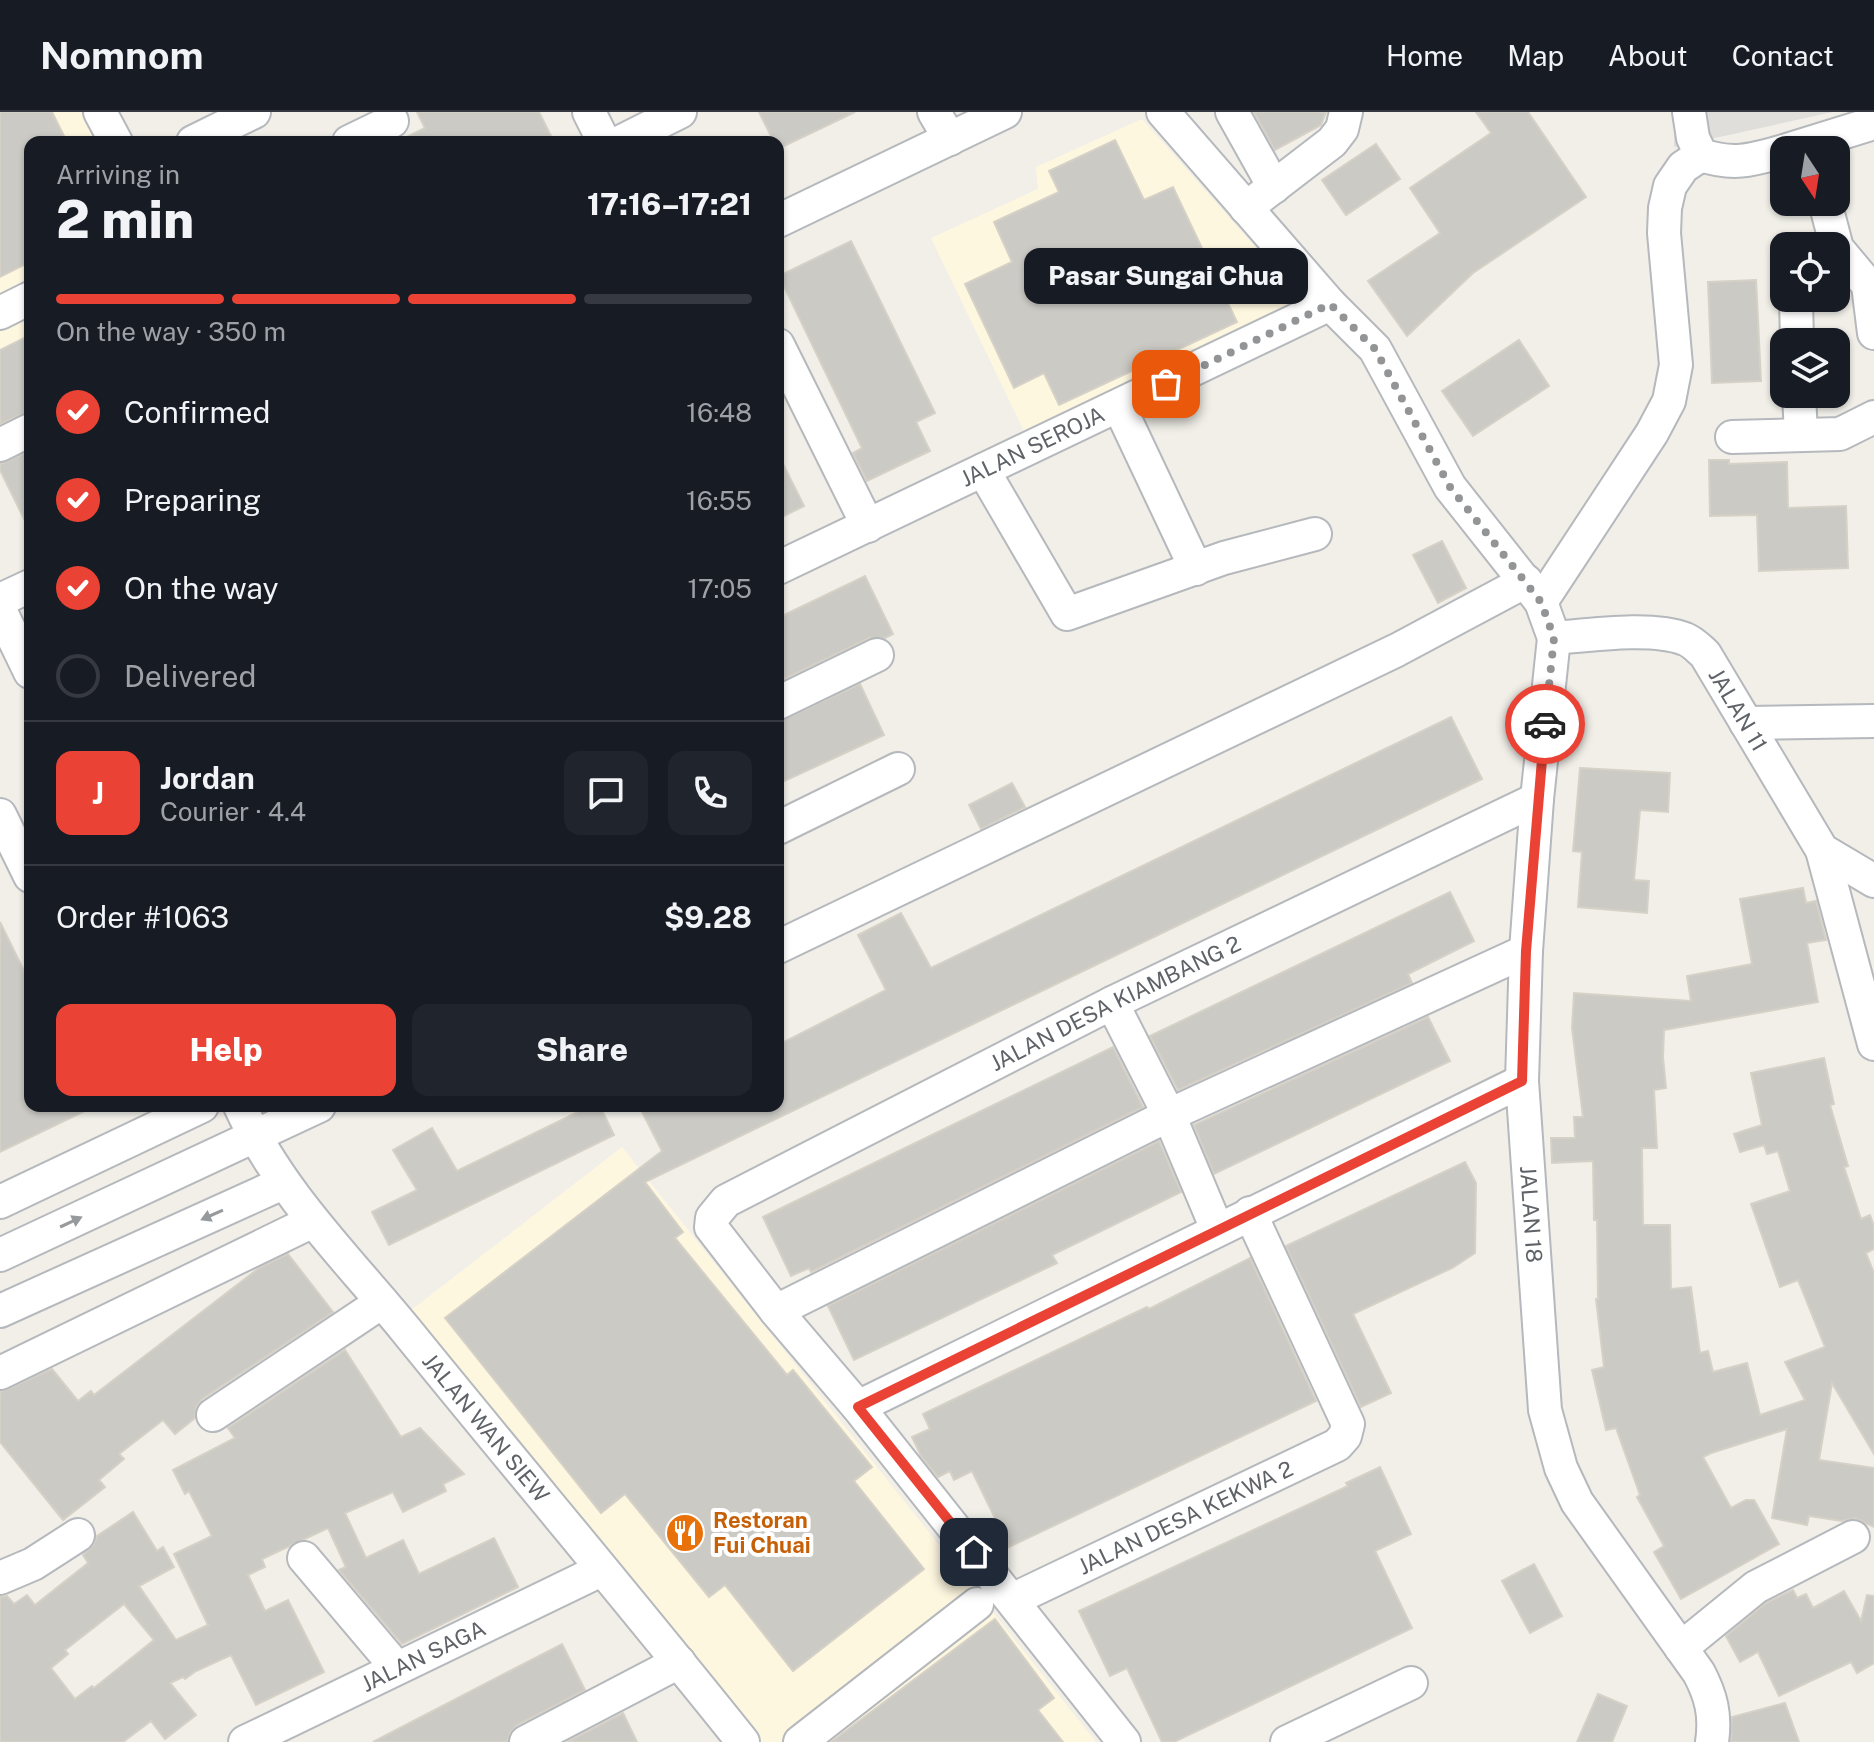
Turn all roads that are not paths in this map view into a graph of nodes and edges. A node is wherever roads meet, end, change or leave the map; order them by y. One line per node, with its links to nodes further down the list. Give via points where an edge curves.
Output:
1 (100, 112): 14 (street)
2 (254, 112): 15 (street)
3 (589, 112): 17 (street)
4 (680, 112): 18 (street)
5 (1005, 112): 13 (street)
6 (1163, 112): 23 (street)
7 (1232, 112): 22 (street)
8 (1346, 112): 22 (street, via 1332,142)
9 (1689, 112): 20 (street)
10 (1840, 123): 11 (street); 19 (street)
11 (1874, 123)
12 (394, 125): 16 (street)
13 (942, 125): 25 (street)
14 (113, 136)
15 (205, 136)
16 (365, 136)
17 (601, 136)
18 (632, 136)
19 (1819, 136)
20 (1701, 155): 21 (street, via 1721,162); 45 (street, via 1683,167 1670,186 1665,208 1676,365 1669,401 1652,433)
21 (1770, 156)
22 (1274, 187): 23 (street)
23 (1246, 208): 28 (street)
24 (1829, 216): 26 (street)
25 (784, 217)
26 (1852, 284): 30 (street)
27 (24, 301): 29 (street)
28 (1330, 304): 32 (street, JALAN SEROJA); 45 (street, via 1375,349 1450,487)
29 (0, 313)
30 (1874, 333)
31 (784, 357): 40 (street)
32 (1119, 406): 39 (street, JALAN SEROJA); 43 (street)
33 (1800, 408): 36 (street)
34 (1874, 417): 36 (street, via 1840,434)
35 (24, 433): 38 (street)
36 (1801, 435): 37 (street)
37 (1732, 437)
38 (0, 445)
39 (983, 470): 40 (street, JALAN SEROJA); 43 (street, via 1067,614)
40 (868, 526): 42 (street, JALAN SEROJA)
41 (1315, 534): 43 (street)
42 (784, 565)
43 (1196, 569)
44 (24, 589): 46 (street)
45 (1534, 592): 48 (street); 61 (street, via 1397,650)
46 (0, 600)
47 (0, 610): 50 (street)
48 (1554, 638): 53 (street, JALAN 11, via 1669,633 1689,640 1705,654); 55 (street, JALAN 18)
49 (877, 655): 51 (street)
50 (24, 660)
51 (784, 700)
52 (1874, 721): 53 (street)
53 (1746, 723): 58 (street, JALAN 11)
54 (898, 769): 57 (street)
55 (1537, 799): 62 (street, JALAN 18); 63 (street, JALAN DESA KIAMBANG 2)
56 (0, 815): 59 (street)
57 (784, 825)
58 (1822, 850): 60 (street, JALAN 11); 64 (street)
59 (24, 864)
60 (1874, 881)
61 (784, 944)
62 (1526, 951): 65 (street, JALAN 18); 69 (street)
63 (1112, 1003): 69 (street); 80 (street, JALAN DESA KIAMBANG 2, via 726,1201 711,1227)
64 (1874, 1044)
65 (1522, 1081): 74 (street); 91 (street, JALAN 18, via 1541,1371 1557,1453 1577,1502)
66 (173, 1112): 70 (street)
67 (243, 1112): 71 (street, JALAN WAN SIEW)
68 (306, 1112): 71 (street)
69 (1169, 1115): 76 (street); 80 (street)
70 (148, 1117): 73 (street)
71 (254, 1137): 72 (street, JALAN WAN SIEW); 77 (street, one-way to 71)
72 (283, 1183): 75 (street, JALAN WAN SIEW); 79 (street, one-way to 79)
73 (0, 1202)
74 (1250, 1213): 76 (street); 89 (street, JALAN DESA KEKWA 2, via 1348,1424 1345,1436 1337,1445)
75 (313, 1221): 78 (street, JALAN WAN SIEW); 81 (street)
76 (1217, 1229): 82 (street)
77 (0, 1255)
78 (382, 1302): 83 (street); 87 (street, JALAN WAN SIEW)
79 (0, 1311)
80 (776, 1311): 82 (street)
81 (0, 1373)
82 (858, 1407): 89 (street)
83 (213, 1415)
84 (78, 1535): 88 (street)
85 (1853, 1537): 91 (street, via 1756,1587)
86 (304, 1558): 93 (street)
87 (601, 1570): 92 (street, JALAN WAN SIEW); 93 (street, JALAN SAGA)
88 (0, 1578)
89 (1012, 1600): 99 (street)
90 (977, 1604): 98 (street)
91 (1681, 1648): 101 (street, JALAN 18, via 1709,1692 1715,1719)
92 (679, 1662): 96 (street); 97 (street, JALAN WAN SIEW)
93 (397, 1668): 95 (street, JALAN SAGA)
94 (1411, 1683): 100 (street)
95 (245, 1742)
96 (526, 1742)
97 (743, 1742)
98 (800, 1742)
99 (1124, 1742)
100 (1287, 1742)
101 (1712, 1742)

